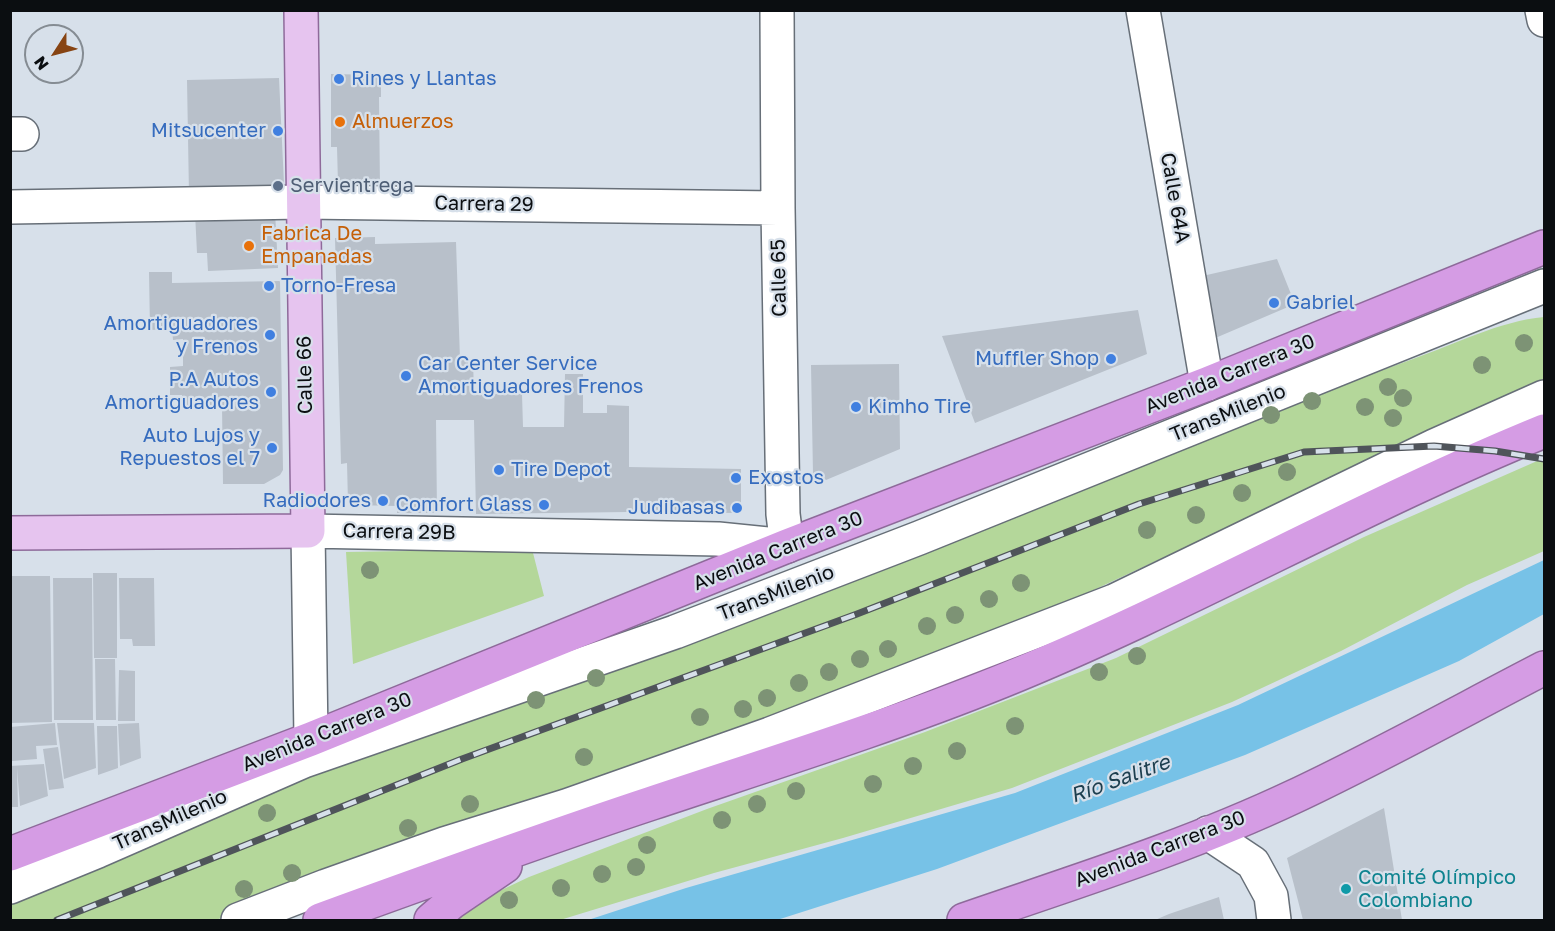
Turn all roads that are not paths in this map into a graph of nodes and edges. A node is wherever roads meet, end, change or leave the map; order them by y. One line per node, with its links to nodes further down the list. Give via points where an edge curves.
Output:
1 (301, 10): 6 (main road, Calle 66)
2 (777, 10): 8 (street, Calle 65)
3 (1143, 10): 11 (street, Calle 64A)
4 (1542, 10): 5 (street)
5 (1545, 20)
6 (303, 202): 7 (street, Carrera 29); 8 (street, Carrera 29); 14 (main road, Calle 66)
7 (10, 207)
8 (778, 208): 16 (street, Calle 65, via 783,514)
9 (1545, 247): 11 (highway, Avenida Carrera 30)
10 (1543, 288): 22 (street, TransMilenio, via 675,632 304,761)
11 (1207, 384): 16 (highway, Avenida Carrera 30)
12 (1545, 397): 23 (street, via 1434,446 1114,601 770,734 444,844)
13 (1545, 431): 20 (highway, via 1369,510 1125,628 1001,681 851,737)
14 (308, 531): 15 (main road, Carrera 29B); 16 (street, Carrera 29B, via 718,539); 18 (street, Calle 66)
15 (10, 533)
16 (787, 546): 18 (highway, Avenida Carrera 30)
17 (1545, 669): 19 (highway, Avenida Carrera 30, via 1292,797)
18 (311, 739): 21 (highway, Avenida Carrera 30)
19 (1208, 833): 26 (highway, Avenida Carrera 30); 27 (street, via 1253,863 1271,896)
20 (543, 839): 24 (highway); 25 (highway)
21 (10, 854)
22 (10, 887)
23 (238, 921)
24 (320, 921)
25 (431, 921)
26 (964, 921)
27 (1274, 921)

